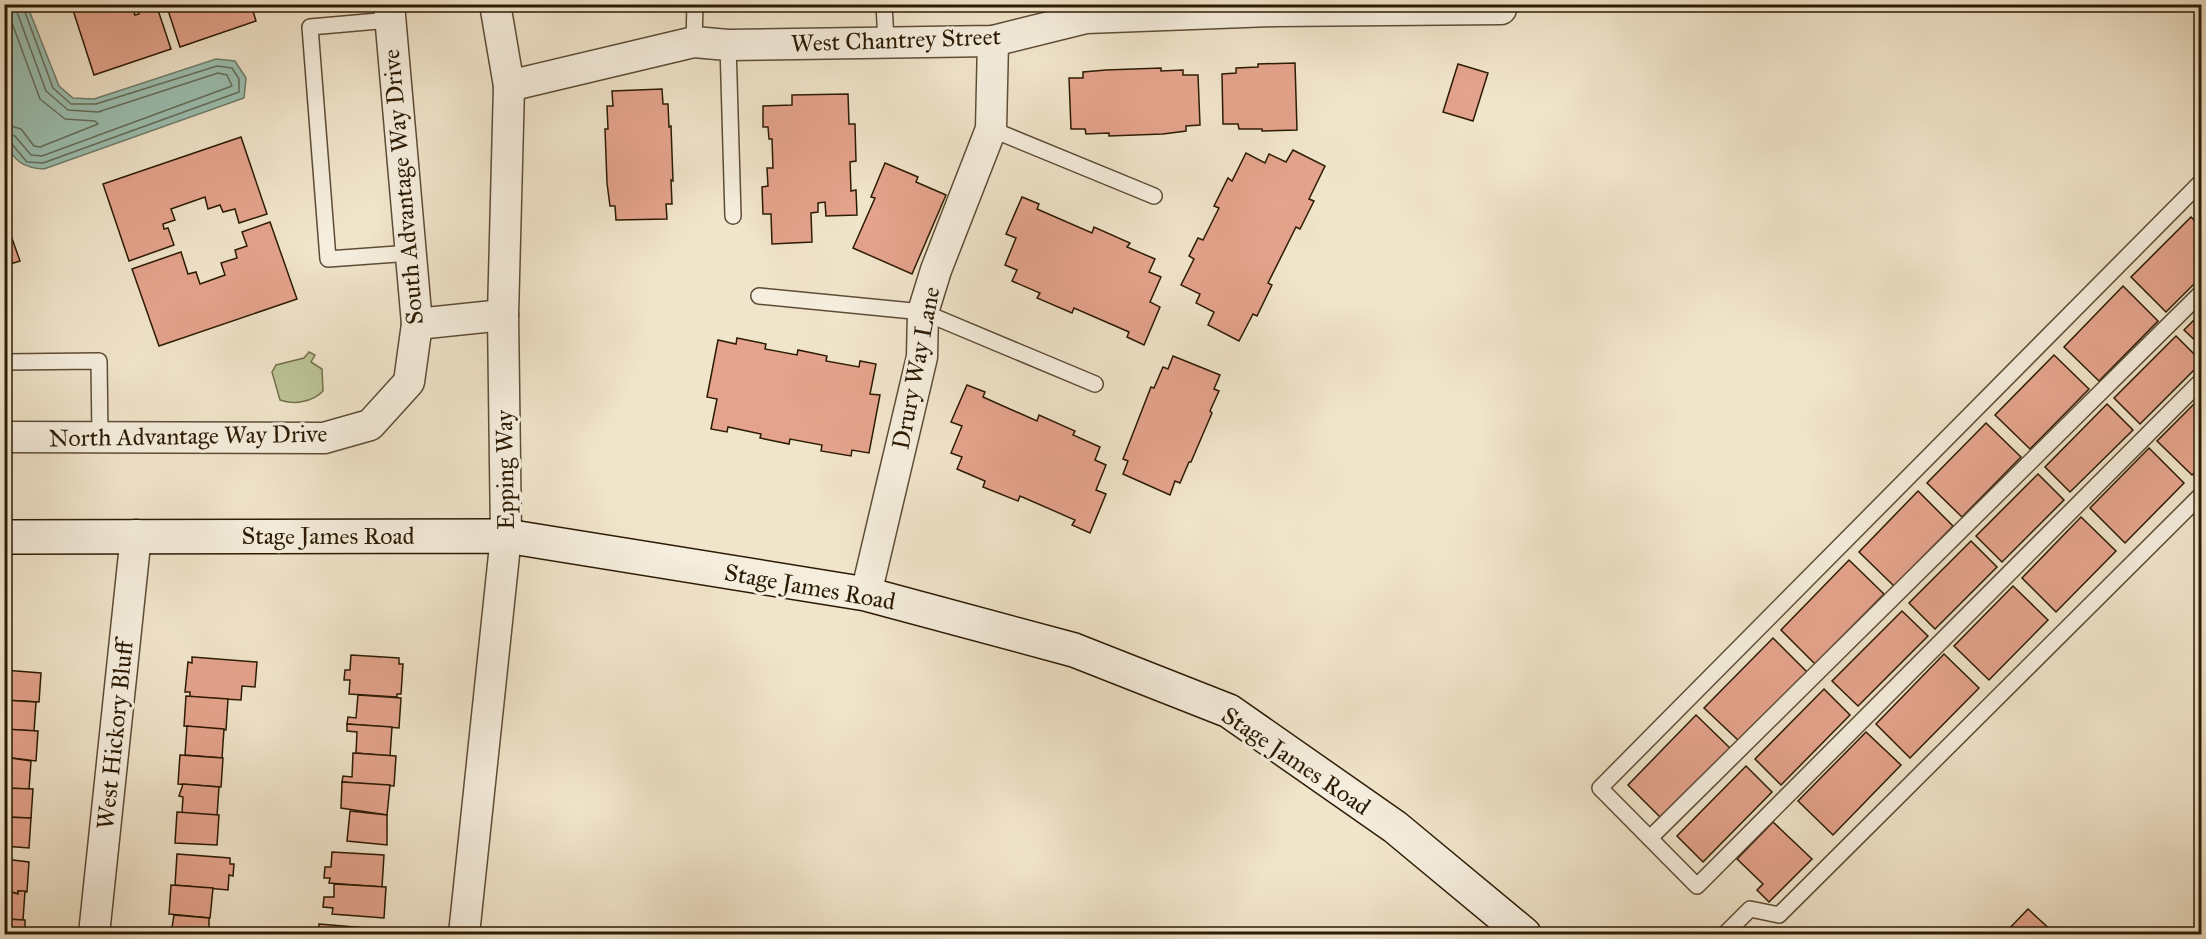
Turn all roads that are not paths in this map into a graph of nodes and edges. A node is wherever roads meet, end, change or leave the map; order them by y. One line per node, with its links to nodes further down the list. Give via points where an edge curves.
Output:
1 (495, 4): 12 (street, Epping Way)
2 (695, 4): 10 (lane)
3 (884, 4): 9 (lane)
4 (1501, 7): 5 (street, West Chantrey Street)
5 (1275, 8): 6 (street, West Chantrey Street)
6 (1086, 11): 8 (street, West Chantrey Street)
7 (389, 12): 17 (street, South Advantage Way Drive); 17 (lane, via 310,27 328,259)
8 (993, 40): 9 (street, West Chantrey Street); 13 (street, Drury Way Lane)
9 (886, 41): 11 (street, West Chantrey Street)
10 (694, 42): 11 (street, West Chantrey Street); 12 (street, West Chantrey Street)
11 (728, 45): 16 (lane)
12 (509, 86): 21 (street, Epping Way)
13 (991, 129): 15 (lane); 20 (street, Drury Way Lane)
14 (2202, 185): 34 (lane, via 1600,788)
15 (1154, 196)
16 (733, 216)
17 (411, 253): 22 (street, South Advantage Way Drive)
18 (2202, 292): 34 (lane)
19 (759, 296): 20 (lane)
20 (923, 312): 25 (lane); 33 (street, Drury Way Lane, via 922,357)
21 (503, 315): 22 (street); 31 (street, Epping Way)
22 (417, 324): 26 (street, South Advantage Way Drive, via 409,382)
23 (4, 362): 28 (lane, via 99,360)
24 (2202, 380): 34 (lane, via 1697,886)
25 (1095, 384)
26 (370, 425): 28 (street, North Advantage Way Drive, via 324,438)
27 (4, 437): 28 (street, North Advantage Way Drive)
28 (100, 437)
29 (2202, 494): 38 (lane, via 1779,915 1750,909)
30 (136, 535): 31 (main road, Stage James Road); 32 (main road, Stage James Road); 35 (street, West Hickory Bluff)
31 (506, 536): 33 (main road, Stage James Road); 36 (street, Epping Way)
32 (4, 537)
33 (866, 594): 37 (main road, Stage James Road, via 1074,650 1229,711 1395,827)
34 (1650, 838)
35 (94, 934)
36 (464, 934)
37 (1524, 934)
38 (1725, 934)

